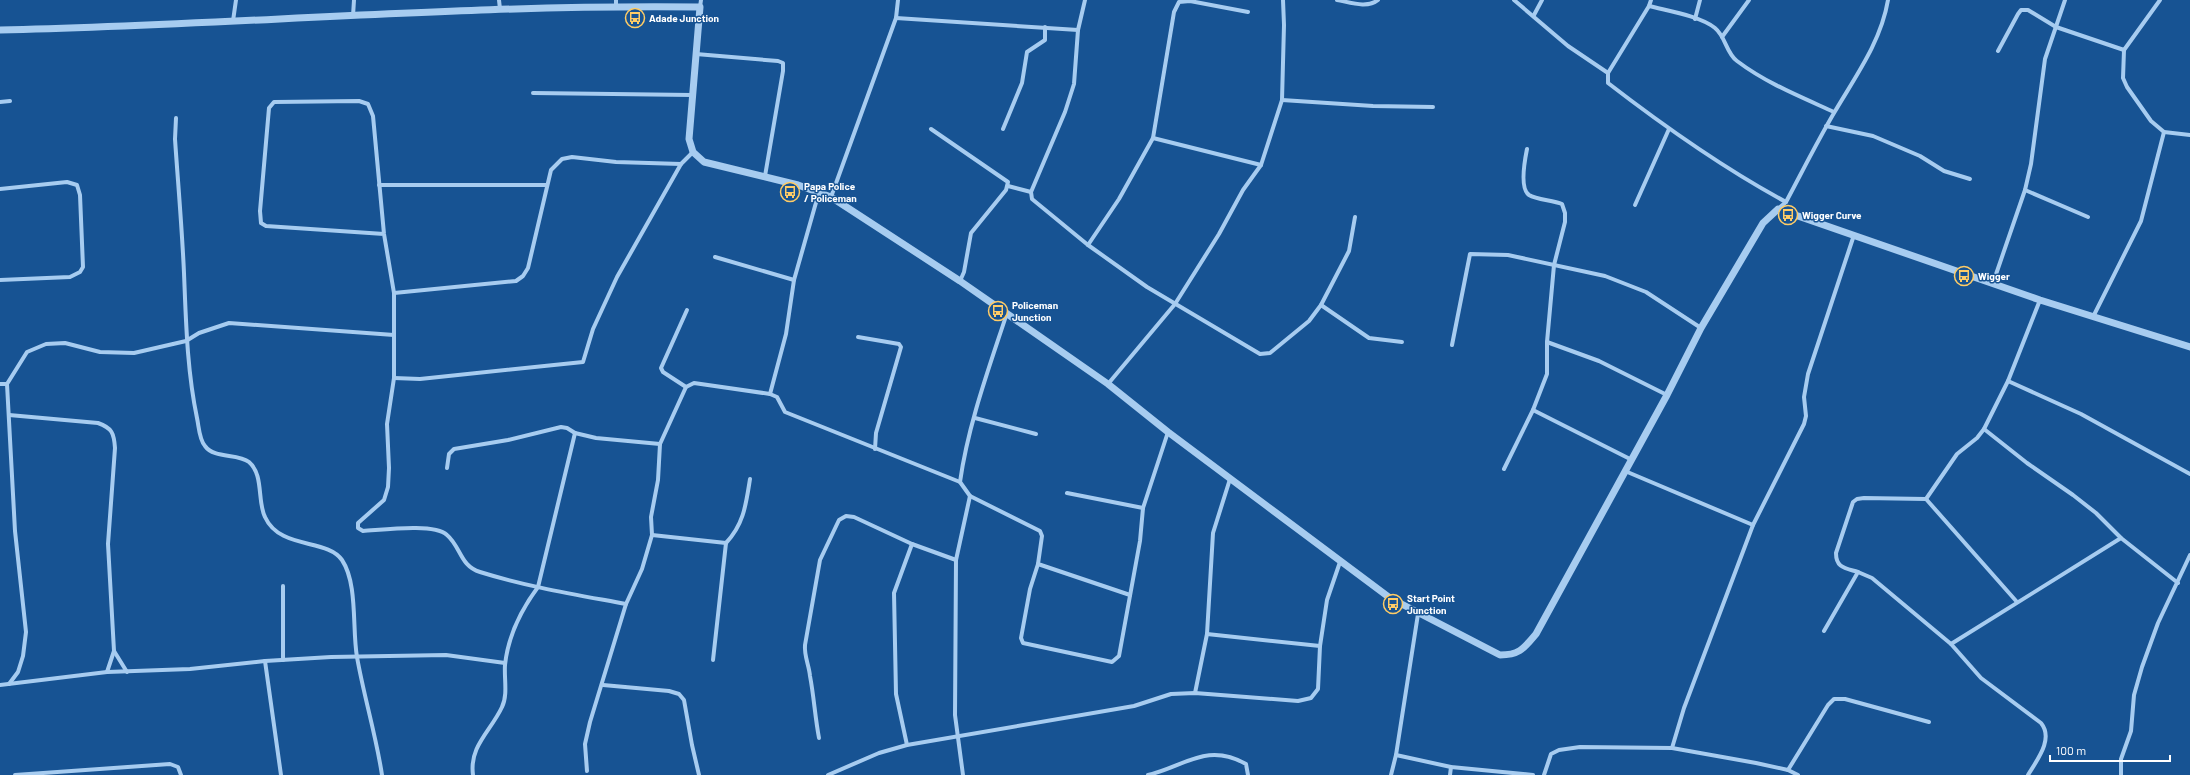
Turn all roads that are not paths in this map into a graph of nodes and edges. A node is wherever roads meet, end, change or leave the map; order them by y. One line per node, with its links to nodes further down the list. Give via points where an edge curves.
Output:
1 (236, 0): 26 (street)
2 (354, 0): 23 (street)
3 (499, 0): 20 (street)
4 (898, 0): 24 (street)
5 (1085, 0): 30 (street)
6 (1283, 0): 38 (street)
7 (1337, 0): 8 (street, via 1361,4 1374,3)
8 (1378, 0)
9 (1514, 0): 22 (street)
10 (1542, 0): 22 (street)
11 (1651, 0): 19 (street)
12 (1700, 0): 25 (street)
13 (1749, 0): 31 (street)
14 (1888, 0): 42 (street, via 1879,31 1864,64)
15 (2065, 0): 28 (street)
16 (2160, 0): 32 (street)
17 (616, 3): 18 (street); 20 (street)
18 (701, 4): 34 (street)
19 (1649, 6): 25 (street); 35 (street)
20 (500, 10): 23 (street)
21 (1248, 12): 50 (street, via 1190,1 1179,2 1174,12)
22 (1534, 15): 35 (street, via 1568,46)
23 (353, 16): 26 (street)
24 (896, 18): 27 (street); 64 (street)
25 (1695, 19): 31 (street, via 1715,28)
26 (233, 21): 29 (street, via 106,28)
27 (1045, 27): 30 (street); 47 (street, via 1045,40 1027,52 1022,83)
28 (2056, 27): 32 (street); 33 (street, via 2028,10 2021,10); 61 (street, via 2045,59 2031,164)
29 (0, 30)
30 (1078, 30): 63 (street, via 1074,84)
31 (1722, 37): 42 (street, via 1735,60 1751,71)
32 (2124, 50): 48 (street, via 2123,78 2151,121)
33 (1998, 51)
34 (696, 54): 37 (street); 55 (street, via 783,63)
35 (1608, 73): 46 (street, via 1608,83)
36 (533, 93): 37 (street)
37 (692, 95): 52 (street, via 689,139)
38 (1282, 100): 41 (street); 54 (street)
39 (10, 101): 40 (street)
40 (0, 102)
41 (1433, 107)
42 (1834, 112): 44 (street)
43 (176, 118): 89 (street)
44 (1826, 126): 56 (street, via 1873,136 1920,156 1944,171); 65 (street)
45 (931, 129): 59 (street, via 1008,182)
46 (1669, 129): 65 (street, via 1747,181); 66 (street)
47 (1003, 130)
48 (2164, 132): 49 (street); 85 (street, via 2141,222)
49 (2190, 135)
50 (1153, 138): 54 (street); 72 (street)
51 (1526, 149): 74 (street, via 1523,179 1525,190 1530,195 1562,204 1565,213)
52 (693, 152): 53 (street); 55 (street, via 704,162)
53 (681, 164): 58 (street, via 616,162 572,157 562,159 551,170); 94 (street, via 616,277 593,329 583,362 420,379)
54 (1261, 165): 81 (street, via 1243,190)
55 (765, 176): 62 (street)
56 (1970, 179)
57 (379, 185): 58 (street); 70 (street); 70 (street, via 373,116 368,104 359,100 274,102 269,108 261,223 266,226)
58 (546, 185): 79 (street, via 528,268 523,276 516,280)
59 (1008, 186): 63 (street); 77 (street, via 971,233)
60 (0, 189): 75 (street, via 67,182 77,185 80,195 83,267 80,272 70,276)
61 (2025, 190): 69 (street); 78 (street)
62 (818, 192): 64 (street); 76 (street)
63 (1031, 192): 72 (street, via 1032,199)
64 (831, 197): 77 (street)
65 (1786, 202): 67 (street)
66 (1635, 205)
67 (1778, 209): 71 (street); 86 (street, via 1763,223)
68 (1355, 217): 82 (street, via 1349,251)
69 (2088, 217)
70 (384, 234): 79 (street)
71 (1854, 235): 78 (street); 123 (street, via 1804,387 1804,424)
72 (1088, 245): 81 (street)
73 (715, 257): 76 (street)
74 (1554, 265): 86 (street, via 1605,276 1646,292); 91 (street); 92 (street, via 1508,255 1470,254)
75 (0, 280)
76 (794, 280): 100 (street, via 786,334)
77 (960, 281): 84 (street)
78 (1993, 283): 80 (street)
79 (394, 293): 87 (street)
80 (2040, 300): 85 (street); 95 (street)
81 (1175, 304): 82 (street, via 1260,354 1270,353 1309,321); 98 (street)
82 (1321, 305): 90 (street, via 1369,338)
83 (687, 310): 99 (street, via 661,368)
84 (1007, 313): 98 (street); 104 (street)
85 (2093, 318): 93 (street)
86 (1701, 328): 101 (street)
87 (394, 335): 89 (street, via 229,323); 94 (street)
88 (858, 337): 110 (street, via 899,344 901,348 876,433)
89 (186, 340): 97 (street, via 134,353 118,354 65,343 46,344 27,352); 145 (street, via 200,437 206,448 221,455 248,461 255,470 265,518 275,528 290,540 323,547 342,559 350,581)
90 (1402, 342)
91 (1547, 342): 101 (street, via 1599,361); 102 (street, via 1547,374)
92 (1452, 344)
93 (2190, 347)
94 (394, 378): 135 (street, via 387,424 388,487 384,500 363,517 358,523 358,528 363,531 438,529 448,535 470,568)
95 (2008, 381): 105 (street); 115 (street, via 2081,414)
96 (0, 384): 97 (street)
97 (7, 384): 103 (street)
98 (1108, 384): 106 (street)
99 (686, 387): 100 (street, via 694,383); 109 (street)
100 (770, 394): 110 (street, via 777,397 786,412)
101 (1667, 395): 111 (street)
102 (1533, 410): 111 (street); 113 (street)
103 (9, 415): 144 (street, via 98,423 108,426 114,433 108,544); 152 (street, via 15,531 26,632 18,672)
104 (975, 418): 108 (street); 118 (street)
105 (1984, 429): 121 (street, via 1957,454); 125 (street, via 2096,513)
106 (1168, 432): 117 (street); 122 (street)
107 (574, 433): 109 (street, via 596,438); 112 (street, via 561,427 454,449 449,454); 135 (street)
108 (1036, 434)
109 (660, 444): 124 (street, via 658,480 651,517)
110 (874, 449): 118 (street)
111 (1632, 460): 114 (street)
112 (447, 468)
113 (1504, 468)
114 (1625, 471): 123 (street); 139 (street, via 1536,634 1522,650 1513,655 1500,655)
115 (2190, 474)
116 (750, 479): 126 (street, via 746,504 737,531)
117 (1230, 479): 130 (street); 141 (street, via 1213,533)
118 (960, 482): 120 (street)
119 (1067, 493): 122 (street)
120 (970, 496): 129 (street); 131 (street, via 1040,531 1042,536)
121 (1926, 499): 132 (street, via 1864,498 1853,502 1836,553 1836,562 1840,567); 137 (street)
122 (1143, 508): 136 (street)
123 (1753, 525): 160 (street, via 1684,708)
124 (652, 535): 126 (street); 138 (street, via 642,569)
125 (2121, 538): 133 (street); 137 (street)
126 (726, 543): 147 (street)
127 (912, 544): 129 (street); 158 (street, via 854,517 846,516 839,520 836,526 820,560 804,645 814,715); 159 (street, via 894,593 896,694)
128 (2190, 555): 133 (street)
129 (956, 560): 157 (street, via 955,715)
130 (1340, 562): 139 (street, via 1390,598); 143 (street, via 1327,600)
131 (1038, 564): 136 (street); 136 (street, via 1030,589 1021,638 1023,643 1028,645 1112,662 1119,656)
132 (1858, 572): 140 (street); 142 (street, via 1872,578)
133 (2178, 583): 181 (street, via 2158,623 2142,667 2134,695 2132,731 2121,759)
134 (283, 586): 146 (street)
135 (538, 587): 138 (street); 149 (street, via 523,607 508,646)
136 (1130, 595)
137 (2017, 602): 142 (street)
138 (626, 604): 154 (street)
139 (1418, 614): 161 (street)
140 (1824, 631)
141 (1207, 634): 143 (street); 155 (street)
142 (1951, 644): 180 (street, via 1981,678 2041,723 2046,730 2047,738)
143 (1320, 646): 155 (street, via 1318,689 1311,698 1298,701)
144 (114, 651): 150 (street); 151 (street)
145 (357, 656): 146 (street); 149 (street, via 446,655); 168 (street)
146 (282, 660): 148 (street)
147 (713, 660)
148 (264, 661): 151 (street, via 190,669); 167 (street)
149 (506, 663): 169 (street, via 503,705 473,755)
150 (107, 672): 151 (street); 152 (street)
151 (127, 672)
152 (9, 684): 153 (street)
153 (0, 685)
154 (603, 685): 164 (street, via 585,744); 170 (street, via 679,694 684,700)
155 (1195, 693): 157 (street, via 1172,694 1134,706)
156 (1929, 722): 163 (street, via 1845,699 1834,699)
157 (958, 737): 159 (street); 172 (street)
158 (820, 738)
159 (907, 745): 171 (street, via 862,759)
160 (1672, 748): 163 (street); 178 (street, via 1580,747 1559,750 1551,754)
161 (1396, 755): 162 (street); 175 (street)
162 (1451, 767): 176 (street); 177 (street)
163 (1788, 770): 179 (street)
164 (587, 771)
165 (15, 775): 166 (street, via 170,764 178,767)
166 (181, 775)
167 (281, 775)
168 (382, 775)
169 (473, 775)
170 (699, 775)
171 (828, 775)
172 (963, 775)
173 (1148, 775): 174 (street, via 1206,754 1235,758 1246,764)
174 (1248, 775)
175 (1391, 775)
176 (1450, 775)
177 (1533, 775)
178 (1544, 775)
179 (1798, 775)
180 (2028, 775)
181 (2121, 775)

